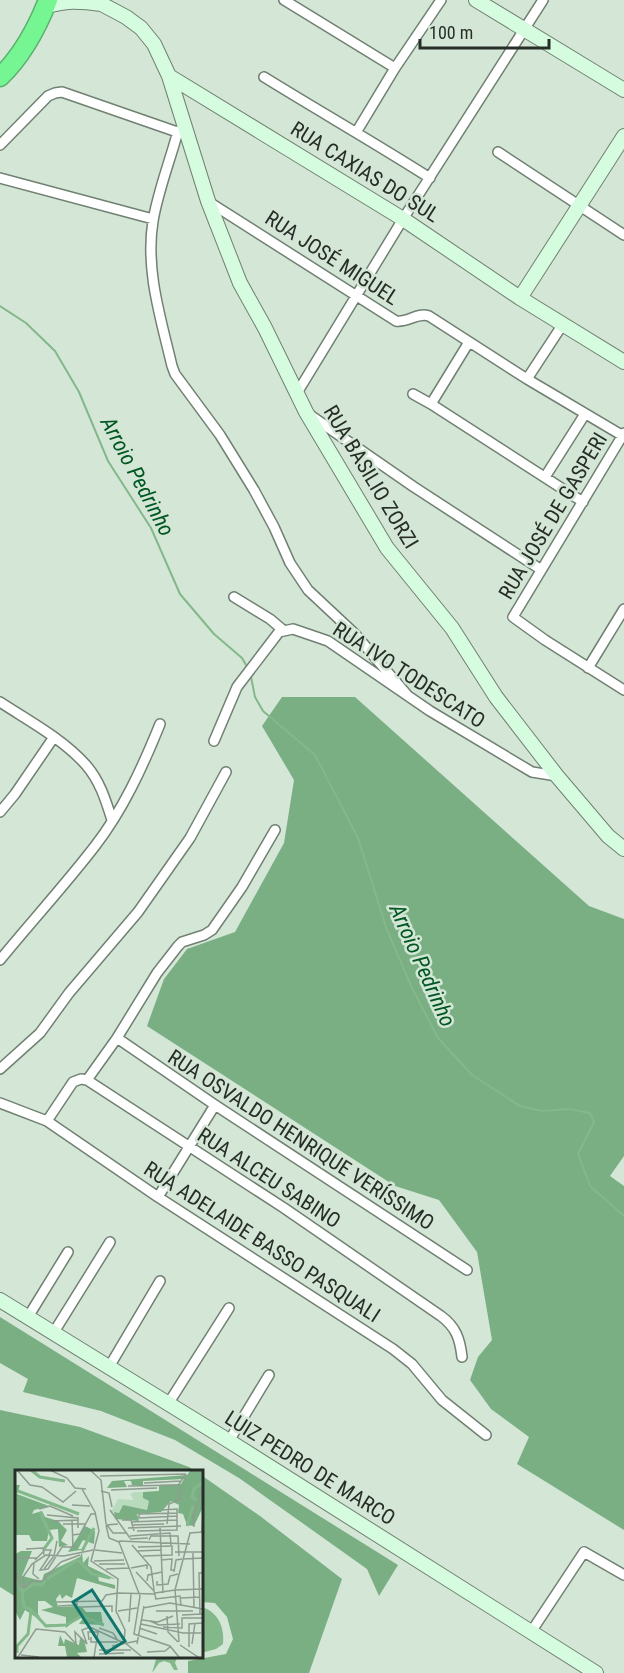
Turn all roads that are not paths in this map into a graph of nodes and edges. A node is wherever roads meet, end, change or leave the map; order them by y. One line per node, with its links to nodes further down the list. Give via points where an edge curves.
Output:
1 (284, 0): 9 (street)
2 (441, 0): 9 (street)
3 (476, 0): 7 (main road)
4 (543, 0): 7 (street)
5 (44, 2): 6 (main road); 8 (highway); 11 (highway, via 25,46)
6 (97, 2): 10 (main road, via 141,28)
7 (525, 29): 13 (main road); 20 (street)
8 (0, 63)
9 (395, 68): 14 (street)
10 (169, 75): 15 (main road, RUA BASILIO ZORZI); 24 (main road, RUA CAXIAS DO SUL)
11 (0, 77)
12 (264, 77): 14 (street)
13 (624, 90)
14 (357, 131): 20 (street)
15 (183, 134): 17 (street, via 63,92 48,96); 21 (main road, RUA BASILIO ZORZI); 23 (street)
16 (624, 136): 22 (main road)
17 (0, 145)
18 (498, 152): 22 (street)
19 (0, 178): 23 (street)
20 (430, 178): 24 (street)
21 (208, 201): 26 (street, RUA JOSÉ MIGUEL); 32 (main road, RUA BASILIO ZORZI, via 240,283)
22 (580, 206): 25 (street); 27 (main road)
23 (153, 219): 46 (street, via 151,267 175,374 254,490 290,563 308,590 355,634)
24 (403, 219): 26 (street); 27 (main road, RUA CAXIAS DO SUL)
25 (624, 235)
26 (357, 294): 29 (street, RUA JOSÉ MIGUEL, via 396,321 429,316); 32 (street)
27 (520, 298): 28 (main road, RUA CAXIAS DO SUL)
28 (563, 324): 30 (main road, RUA CAXIAS DO SUL); 31 (street)
29 (469, 342): 31 (street, RUA JOSÉ MIGUEL); 34 (street)
30 (624, 362)
31 (527, 379): 36 (street, RUA JOSÉ MIGUEL)
32 (297, 393): 35 (main road, RUA BASILIO ZORZI)
33 (413, 394): 34 (street)
34 (431, 404): 38 (street)
35 (306, 412): 40 (street); 52 (main road, RUA BASILIO ZORZI, via 387,548 452,628 496,697)
36 (585, 414): 37 (street, RUA JOSÉ MIGUEL); 38 (street)
37 (623, 435): 39 (street, RUA JOSÉ DE GASPERI)
38 (545, 477): 39 (street)
39 (583, 502): 40 (street, RUA JOSÉ DE GASPERI)
40 (540, 569): 44 (street, RUA JOSÉ DE GASPERI, via 513,617)
41 (234, 597): 43 (street)
42 (624, 609): 44 (street)
43 (283, 630): 46 (street, RUA IVO TODESCATO, via 300,630 328,641); 50 (street, via 232,696)
44 (588, 668): 45 (street)
45 (624, 690)
46 (408, 696): 52 (street, RUA IVO TODESCATO, via 532,772)
47 (0, 702): 49 (street)
48 (160, 723): 54 (street)
49 (54, 737): 53 (street); 54 (street, via 86,765 104,794)
50 (214, 741)
51 (226, 772): 59 (street, via 190,838 138,912 40,1033)
52 (557, 776): 56 (main road, RUA BASILIO ZORZI)
53 (0, 812)
54 (112, 820): 57 (street, via 96,845)
55 (275, 830): 58 (street, via 212,930 178,946)
56 (624, 849)
57 (0, 960)
58 (117, 1038): 60 (street); 62 (street, RUA OSVALDO HENRIQUE VERÍSSIMO)
59 (0, 1069)
60 (87, 1080): 63 (street, via 73,1082); 64 (street, RUA ALCEU SABINO)
61 (0, 1102): 63 (street, RUA ADELAIDE BASSO PASQUALI)
62 (215, 1105): 64 (street); 68 (street, RUA OSVALDO HENRIQUE VERÍSSIMO)
63 (47, 1121): 65 (street, RUA ADELAIDE BASSO PASQUALI)
64 (188, 1148): 65 (street); 74 (street, RUA ALCEU SABINO, via 284,1208 449,1322 458,1335)
65 (158, 1197): 78 (street, RUA ADELAIDE BASSO PASQUALI, via 393,1348 442,1400)
66 (110, 1242): 73 (street)
67 (68, 1252): 72 (street)
68 (466, 1270)
69 (160, 1281): 75 (street)
70 (0, 1300): 72 (main road, LUIZ PEDRO DE MARCO)
71 (229, 1308): 77 (street)
72 (28, 1317): 73 (main road, LUIZ PEDRO DE MARCO)
73 (54, 1332): 75 (main road, LUIZ PEDRO DE MARCO)
74 (462, 1357)
75 (109, 1367): 77 (main road, LUIZ PEDRO DE MARCO)
76 (268, 1375): 79 (street)
77 (168, 1404): 79 (main road, LUIZ PEDRO DE MARCO)
78 (486, 1435)
79 (229, 1441): 81 (main road, LUIZ PEDRO DE MARCO)
80 (624, 1575): 81 (street, via 584,1552)
81 (531, 1632): 82 (main road, LUIZ PEDRO DE MARCO)
82 (596, 1673)

